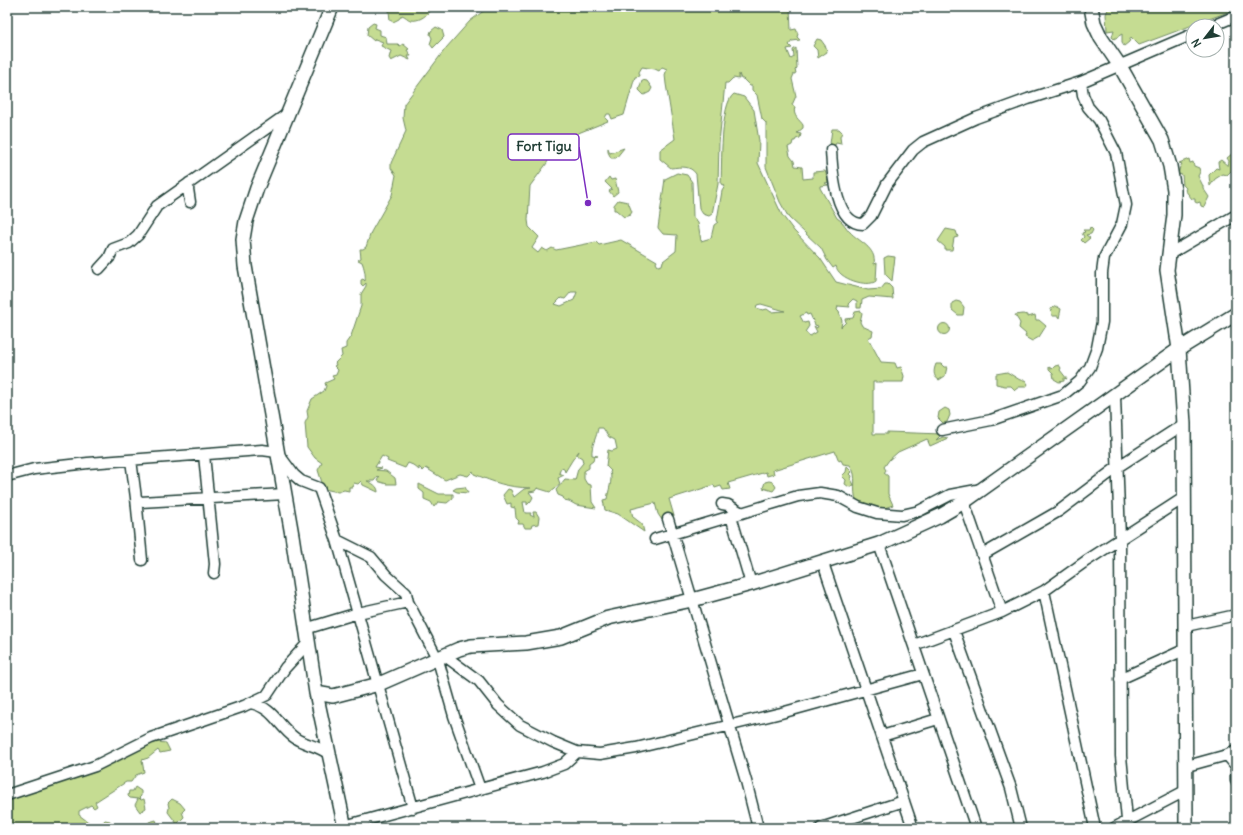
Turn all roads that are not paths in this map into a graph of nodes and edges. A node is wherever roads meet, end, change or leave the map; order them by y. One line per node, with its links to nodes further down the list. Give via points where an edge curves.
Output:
1 (332, 7): 8 (street)
2 (1091, 7): 6 (street, via 1098,33)
3 (1236, 16): 4 (street)
4 (1225, 21)
5 (1185, 38): 6 (street)
6 (1120, 66): 7 (street); 13 (street, via 1162,140 1170,166 1174,190 1174,215)
7 (1081, 82): 9 (street, via 1013,104 923,142 913,150 887,184 871,216 863,224 854,222 840,205 832,174); 19 (street, via 1088,107 1099,120 1116,153 1126,205 1122,224 1104,258 1102,322 1090,367 1080,381 1063,395 991,420)
8 (287, 114): 10 (street); 20 (street, via 257,188 246,221 243,240 244,266)
9 (831, 150)
10 (189, 183): 11 (street); 14 (street, via 157,206 138,236 129,243 113,249)
11 (190, 202)
12 (1236, 215): 13 (street)
13 (1168, 255): 16 (street, via 1169,288)
14 (99, 269)
15 (1236, 314): 16 (street)
16 (1179, 350): 17 (street); 18 (street)
17 (1115, 396): 23 (street); 25 (street)
18 (1184, 424): 23 (street); 28 (street)
19 (942, 430)
20 (277, 452): 21 (street, via 262,450); 26 (street); 38 (street, via 294,476 319,488)
21 (204, 455): 22 (street); 27 (street)
22 (131, 460): 24 (street, via 34,469); 30 (street)
23 (1119, 466): 37 (street); 40 (street, via 1059,511)
24 (7, 476)
25 (982, 489): 29 (street); 32 (street, via 950,495 919,511 902,515 877,513 858,507 838,496 820,493 798,496)
26 (285, 494): 27 (street); 52 (street)
27 (209, 497): 30 (street); 43 (street, via 216,564)
28 (1185, 498): 37 (street); 51 (street)
29 (964, 502): 39 (street); 40 (street)
30 (138, 503): 41 (street)
31 (722, 504): 32 (street)
32 (742, 513): 33 (street)
33 (731, 516): 35 (street); 44 (street)
34 (668, 519): 35 (street)
35 (672, 534): 36 (street); 46 (street)
36 (655, 539)
37 (1120, 539): 45 (street); 59 (street)
38 (337, 540): 47 (street, via 371,557 386,575 404,590); 49 (street)
39 (879, 544): 42 (street); 55 (street)
40 (982, 555): 48 (street)
41 (142, 560)
42 (823, 563): 44 (street); 61 (street)
43 (214, 573)
44 (751, 584): 46 (street)
45 (1044, 591): 48 (street); 84 (street)
46 (692, 600): 57 (street, via 608,618 561,637 526,643 472,646 459,649); 65 (street)
47 (408, 602): 49 (street); 57 (street)
48 (1002, 612): 53 (street)
49 (358, 613): 52 (street); 60 (street)
50 (1236, 615): 51 (street)
51 (1186, 626): 56 (street)
52 (305, 629): 54 (street)
53 (954, 631): 55 (street); 83 (street, via 1011,788)
54 (308, 643): 62 (street); 63 (street, via 281,673 267,694)
55 (914, 645): 58 (street)
56 (1186, 649): 59 (street); 70 (street)
57 (442, 658): 60 (street); 67 (street, via 479,681 498,705 520,725); 72 (street, via 454,716)
58 (923, 674): 61 (street); 64 (street)
59 (1120, 679): 77 (street, via 1121,756)
60 (378, 684): 62 (street, via 334,696); 76 (street)
61 (866, 691): 65 (street); 66 (street)
62 (316, 693): 69 (street)
63 (251, 702): 69 (street, via 262,705 295,738); 74 (street, via 151,738 95,766)
64 (938, 719): 66 (street); 82 (street)
65 (730, 725): 67 (street, via 636,748 600,754); 79 (street)
66 (882, 736): 75 (street)
67 (577, 752): 72 (street, via 564,764)
68 (1231, 753): 70 (street); 71 (street, via 1236,766)
69 (329, 754): 78 (street)
70 (1187, 766): 73 (street)
71 (1236, 781)
72 (480, 789): 76 (street)
73 (1185, 791): 77 (street); 86 (street)
74 (7, 795)
75 (904, 801): 80 (street); 81 (street)
76 (413, 808): 78 (street)
77 (1127, 820): 85 (street)
78 (345, 827)
79 (758, 828)
80 (821, 828)
81 (912, 828)
82 (976, 828)
83 (1021, 828)
84 (1095, 828)
85 (1114, 828)
86 (1186, 828)

